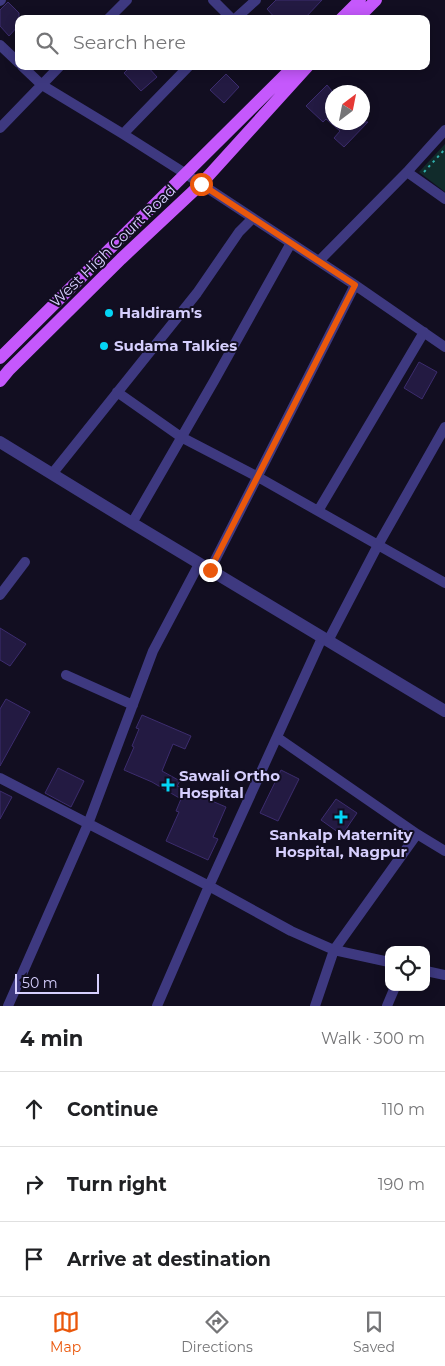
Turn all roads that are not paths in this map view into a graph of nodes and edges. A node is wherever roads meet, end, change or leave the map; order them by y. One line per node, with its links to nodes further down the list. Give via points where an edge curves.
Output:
1 (127, 0): 6 (street)
2 (213, 0): 7 (street)
3 (256, 0): 8 (street)
4 (360, 0): 9 (main road)
5 (376, 0): 10 (main road)
6 (112, 15)
7 (230, 15)
8 (239, 15)
9 (345, 15)
10 (361, 15)
11 (0, 45): 12 (street)
12 (15, 59)
13 (26, 70): 18 (street)
14 (56, 70): 18 (street)
15 (185, 70): 21 (street)
16 (287, 70): 23 (main road, West High Court Road)
17 (304, 70): 24 (main road, West High Court Road)
18 (42, 85): 19 (street); 21 (street)
19 (0, 128)
20 (445, 130): 22 (street)
21 (123, 134): 23 (street)
22 (407, 172): 25 (street); 28 (street)
23 (186, 174): 24 (street); 32 (main road, West High Court Road)
24 (201, 184): 26 (street); 33 (main road, West High Court Road)
25 (445, 199)
26 (252, 218): 27 (street); 34 (street)
27 (291, 243): 28 (street); 36 (street)
28 (319, 261): 29 (street)
29 (355, 285): 30 (street); 39 (street)
30 (424, 332): 31 (street); 40 (street)
31 (445, 347)
32 (0, 358)
33 (0, 380)
34 (117, 392): 36 (street); 38 (street)
35 (444, 433): 42 (street)
36 (181, 437): 39 (street); 41 (street)
37 (0, 442): 38 (street)
38 (52, 474): 41 (street)
39 (258, 477): 40 (street); 44 (street)
40 (318, 511): 42 (street)
41 (132, 523): 44 (street)
42 (378, 544): 45 (street); 47 (street)
43 (25, 562): 46 (street)
44 (205, 567): 47 (street); 49 (street, via 153,651)
45 (445, 583)
46 (0, 595)
47 (325, 639): 50 (street); 51 (street)
48 (66, 675): 49 (street)
49 (133, 705): 53 (street)
50 (445, 711)
51 (278, 738): 54 (street); 56 (street)
52 (0, 778): 53 (street)
53 (88, 824): 56 (street); 63 (street)
54 (417, 834): 55 (street); 57 (street)
55 (445, 851)
56 (209, 886): 57 (street, via 291,931); 64 (street)
57 (334, 950): 58 (street); 62 (street)
58 (385, 961)
59 (430, 971): 60 (street)
60 (445, 975)
61 (393, 991): 65 (street)
62 (317, 1005)
63 (8, 1006)
64 (157, 1006)
65 (387, 1006)

